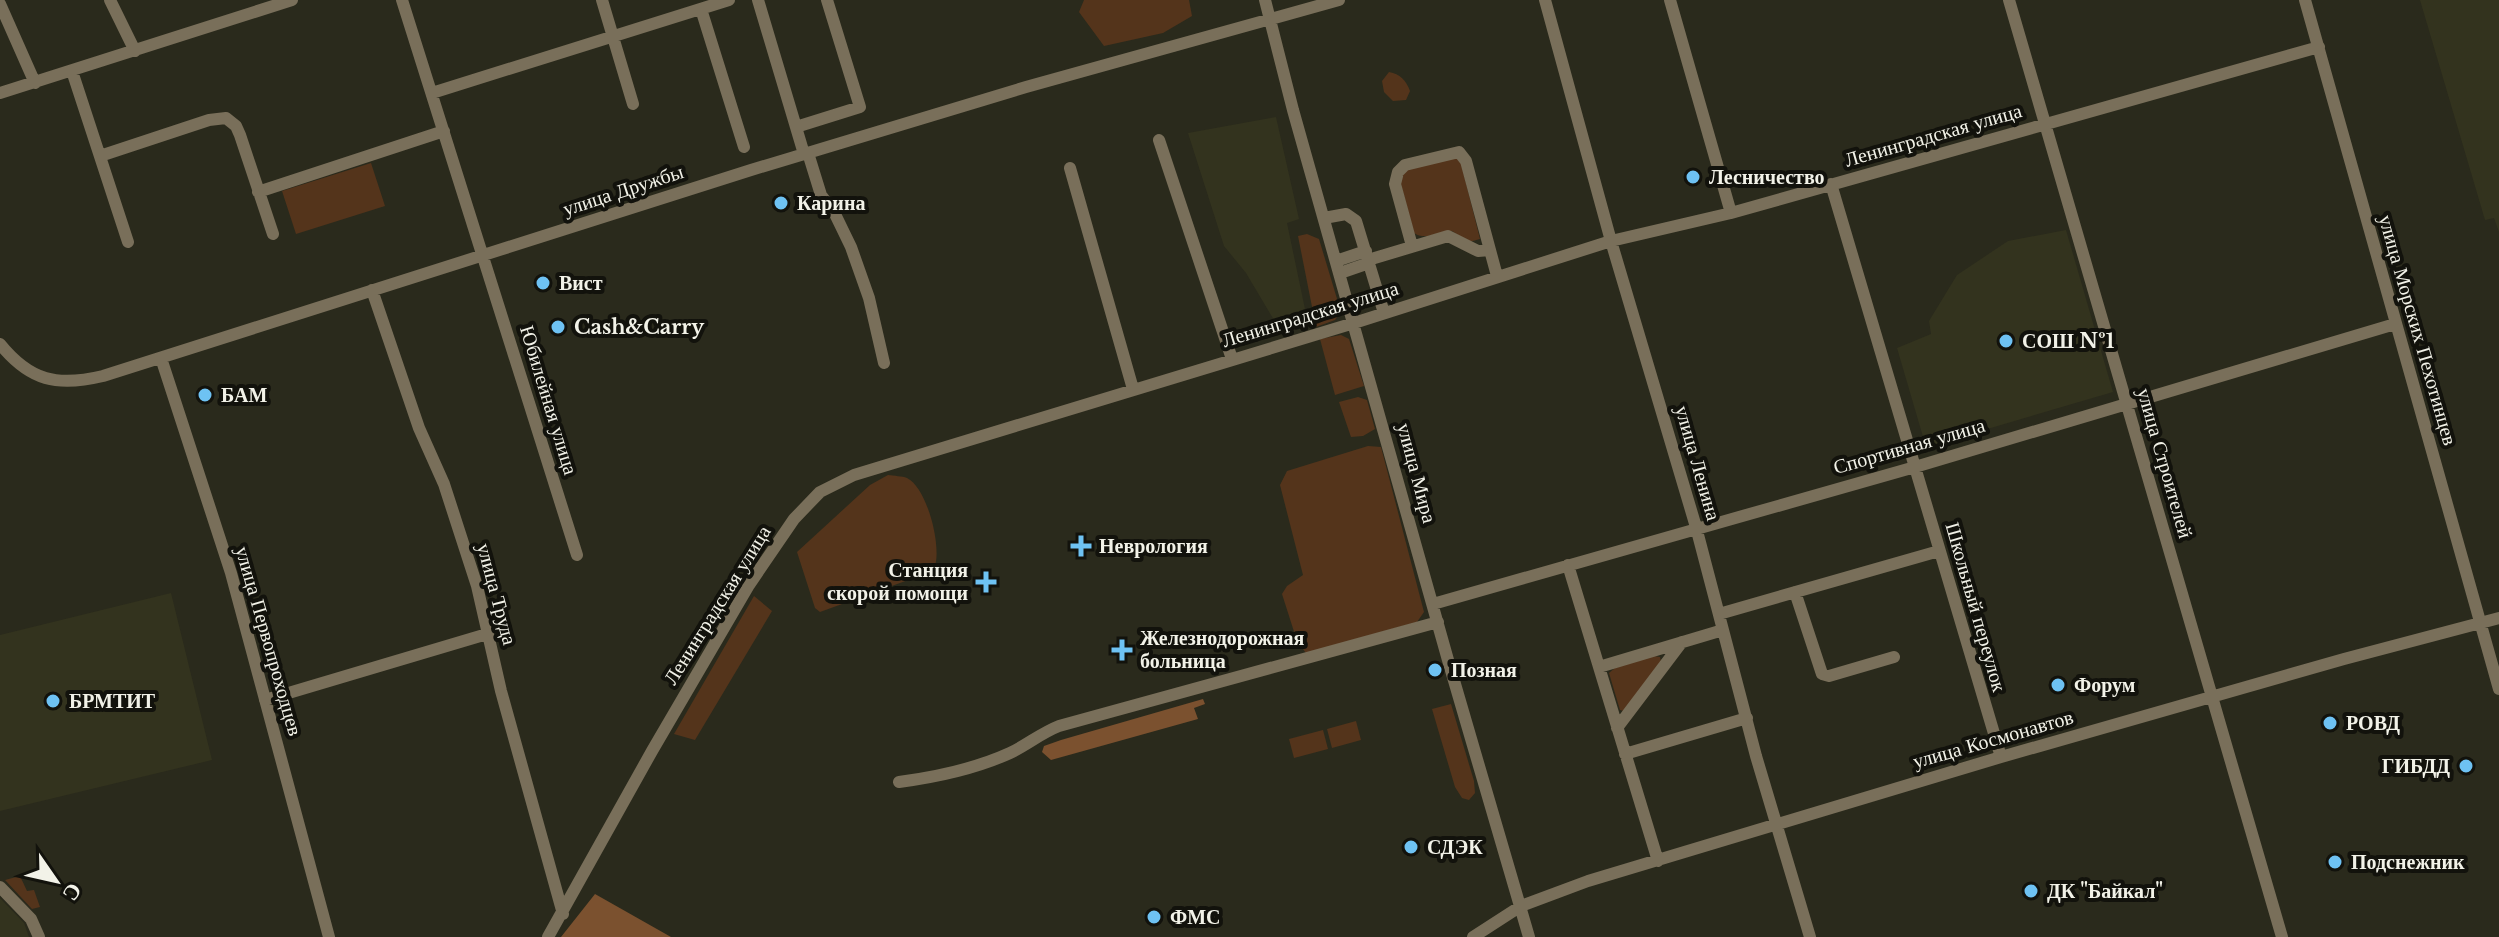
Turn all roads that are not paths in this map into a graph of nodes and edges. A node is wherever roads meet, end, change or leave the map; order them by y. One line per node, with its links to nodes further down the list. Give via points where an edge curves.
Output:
1 (110, 0): 19 (street)
2 (292, 0): 19 (street)
3 (402, 0): 23 (street, Юбилейная улица)
4 (602, 0): 17 (street)
5 (729, 0): 15 (street)
6 (758, 0): 26 (street)
7 (827, 0): 26 (street, via 860,107)
8 (1265, 0): 16 (street, улица Мира)
9 (1339, 0): 16 (street, улица Дружбы)
10 (1545, 0): 38 (street, улица Ленина)
11 (1670, 0): 35 (street)
12 (2009, 0): 25 (street, улица Строителей)
13 (2305, 0): 18 (street, улица Морских Пехотинцев)
14 (0, 4): 21 (street)
15 (701, 9): 17 (street); 29 (street)
16 (1269, 19): 30 (street, улица Дружбы); 36 (street, улица Мира)
17 (612, 36): 23 (street); 24 (street)
18 (2319, 47): 25 (street, Ленинградская улица); 49 (street, улица Морских Пехотинцев)
19 (135, 51): 20 (street)
20 (72, 71): 21 (street); 31 (street)
21 (35, 83): 22 (street)
22 (0, 93)
23 (432, 93): 27 (street, Юбилейная улица)
24 (633, 104)
25 (2045, 124): 33 (street, Ленинградская улица); 55 (street, улица Строителей)
26 (796, 127): 30 (street)
27 (444, 131): 34 (street); 42 (street, Юбилейная улица)
28 (1159, 140): 52 (street)
29 (744, 147)
30 (806, 154): 42 (street, улица Дружбы); 53 (street, via 821,195 851,247)
31 (100, 156): 34 (street, via 223,117 238,131); 39 (street)
32 (1070, 168): 54 (street)
33 (1831, 184): 35 (street, Ленинградская улица); 56 (street, Школьный переулок)
34 (258, 192): 37 (street)
35 (1731, 213): 38 (street, Ленинградская улица)
36 (1324, 218): 43 (street, via 1353,218); 44 (street, улица Мира)
37 (273, 234)
38 (1611, 241): 45 (street, Ленинградская улица); 57 (street, улица Ленина)
39 (128, 242)
40 (1412, 246): 41 (street, via 1448,236 1478,251); 41 (street, via 1396,176 1405,165 1457,152 1465,159); 43 (street)
41 (1490, 250): 45 (street)
42 (484, 255): 46 (street, улица Дружбы); 59 (street, Юбилейная улица)
43 (1368, 258): 44 (street); 47 (street)
44 (1338, 267): 48 (street, улица Мира)
45 (1497, 276): 47 (street, Ленинградская улица)
46 (372, 290): 51 (street, улица Дружбы); 68 (street, улица Труда, via 444,484)
47 (1384, 313): 48 (street, Ленинградская улица)
48 (1354, 323): 52 (street, Ленинградская улица); 62 (street, улица Мира)
49 (2395, 324): 55 (street, Спортивная улица); 66 (street, улица Морских Пехотинцев)
50 (0, 344): 51 (street, улица Дружбы, via 28,371 63,382)
51 (161, 358): 74 (street, улица Первопроходцев, via 231,573)
52 (1232, 359): 54 (street, Ленинградская улица)
53 (884, 363)
54 (1133, 389): 84 (street, Ленинградская улица, via 854,475 820,492 794,519 749,585)
55 (2127, 402): 56 (street, Спортивная улица); 73 (street, улица Строителей)
56 (1915, 467): 57 (street, Спортивная улица); 58 (street, Школьный переулок)
57 (1696, 527): 60 (street, Спортивная улица); 63 (street, улица Ленина)
58 (1939, 551): 61 (street); 78 (street, Школьный переулок)
59 (577, 555)
60 (1568, 565): 62 (street, Спортивная улица); 71 (street)
61 (1795, 592): 63 (street); 70 (street, via 1822,674)
62 (1433, 604): 65 (street, улица Мира)
63 (1719, 614): 67 (street, улица Ленина)
64 (2499, 618): 66 (street, улица Космонавтов)
65 (1438, 622): 79 (street, via 1059,726 1011,753 944,776); 83 (street, улица Мира)
66 (2480, 624): 72 (street, улица Морских Пехотинцев); 73 (street, улица Космонавтов)
67 (1723, 630): 69 (street); 75 (street, улица Ленина)
68 (487, 634): 74 (street); 84 (street, улица Труда)
69 (1682, 642): 71 (street); 76 (street)
70 (1894, 657)
71 (1599, 667): 76 (street)
72 (2499, 689)
73 (2212, 697): 78 (street, улица Космонавтов); 91 (street, улица Строителей)
74 (265, 700): 86 (street, улица Первопроходцев)
75 (1747, 718): 77 (street); 80 (street, улица Ленина)
76 (1617, 728): 77 (street)
77 (1625, 754): 81 (street)
78 (2001, 757): 80 (street, улица Космонавтов)
79 (899, 782)
80 (1777, 824): 81 (street, улица Космонавтов); 90 (street, улица Ленина)
81 (1658, 861): 83 (street, улица Космонавтов)
82 (0, 887): 85 (street, via 31,919)
83 (1521, 906): 88 (street, улица Космонавтов); 89 (street, улица Мира)
84 (563, 914): 87 (street, Ленинградская улица)
85 (39, 937)
86 (329, 937)
87 (548, 937)
88 (1473, 937)
89 (1529, 937)
90 (1810, 937)
91 (2282, 937)

